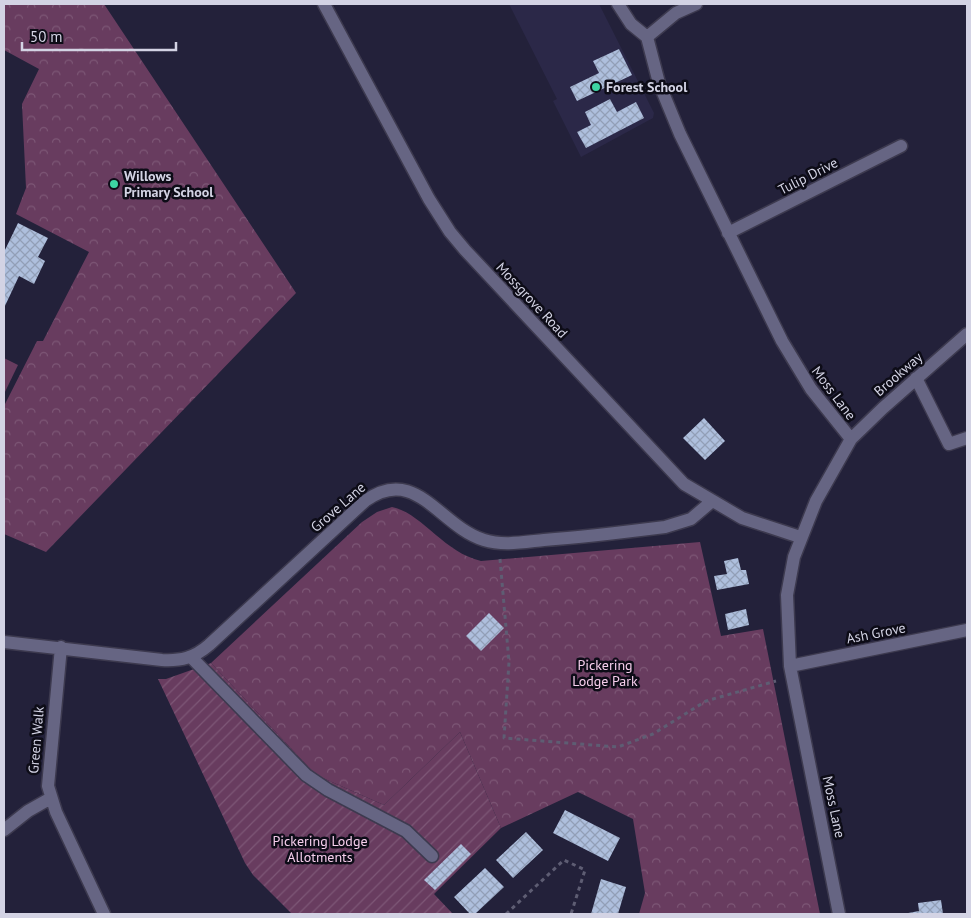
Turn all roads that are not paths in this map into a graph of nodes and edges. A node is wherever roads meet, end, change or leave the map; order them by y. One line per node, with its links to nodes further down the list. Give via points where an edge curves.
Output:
1 (324, 4): 11 (street, Mossgrove Road, via 450,232 670,472)
2 (618, 4): 4 (street, via 631,24)
3 (696, 4): 4 (street, via 676,13)
4 (647, 37): 6 (street, Moss Lane, via 667,102)
5 (901, 146): 6 (street, Tulip Drive)
6 (728, 233): 10 (street, Moss Lane, via 797,368)
7 (967, 334): 8 (street, Brookway)
8 (916, 378): 9 (street, via 949,444); 10 (street, Brookway)
9 (967, 438)
10 (851, 439): 12 (street, Moss Lane, via 824,484)
11 (711, 502): 12 (street, Mossgrove Road, via 742,518); 16 (street, Grove Lane, via 691,519 665,527 498,544 471,534 409,491 383,490 365,501 209,645)
12 (800, 537): 17 (street, Moss Lane, via 787,596)
13 (967, 630): 17 (street, Ash Grove)
14 (4, 642): 15 (street, Grove Lane)
15 (61, 647): 16 (street, Grove Lane, via 162,660); 18 (street, Green Walk, via 47,778)
16 (191, 657): 20 (street, via 306,775 406,831)
17 (791, 671): 22 (street, Moss Lane)
18 (51, 798): 19 (street); 21 (street, Green Walk)
19 (4, 830)
20 (432, 856)
21 (104, 914)
22 (839, 914)

